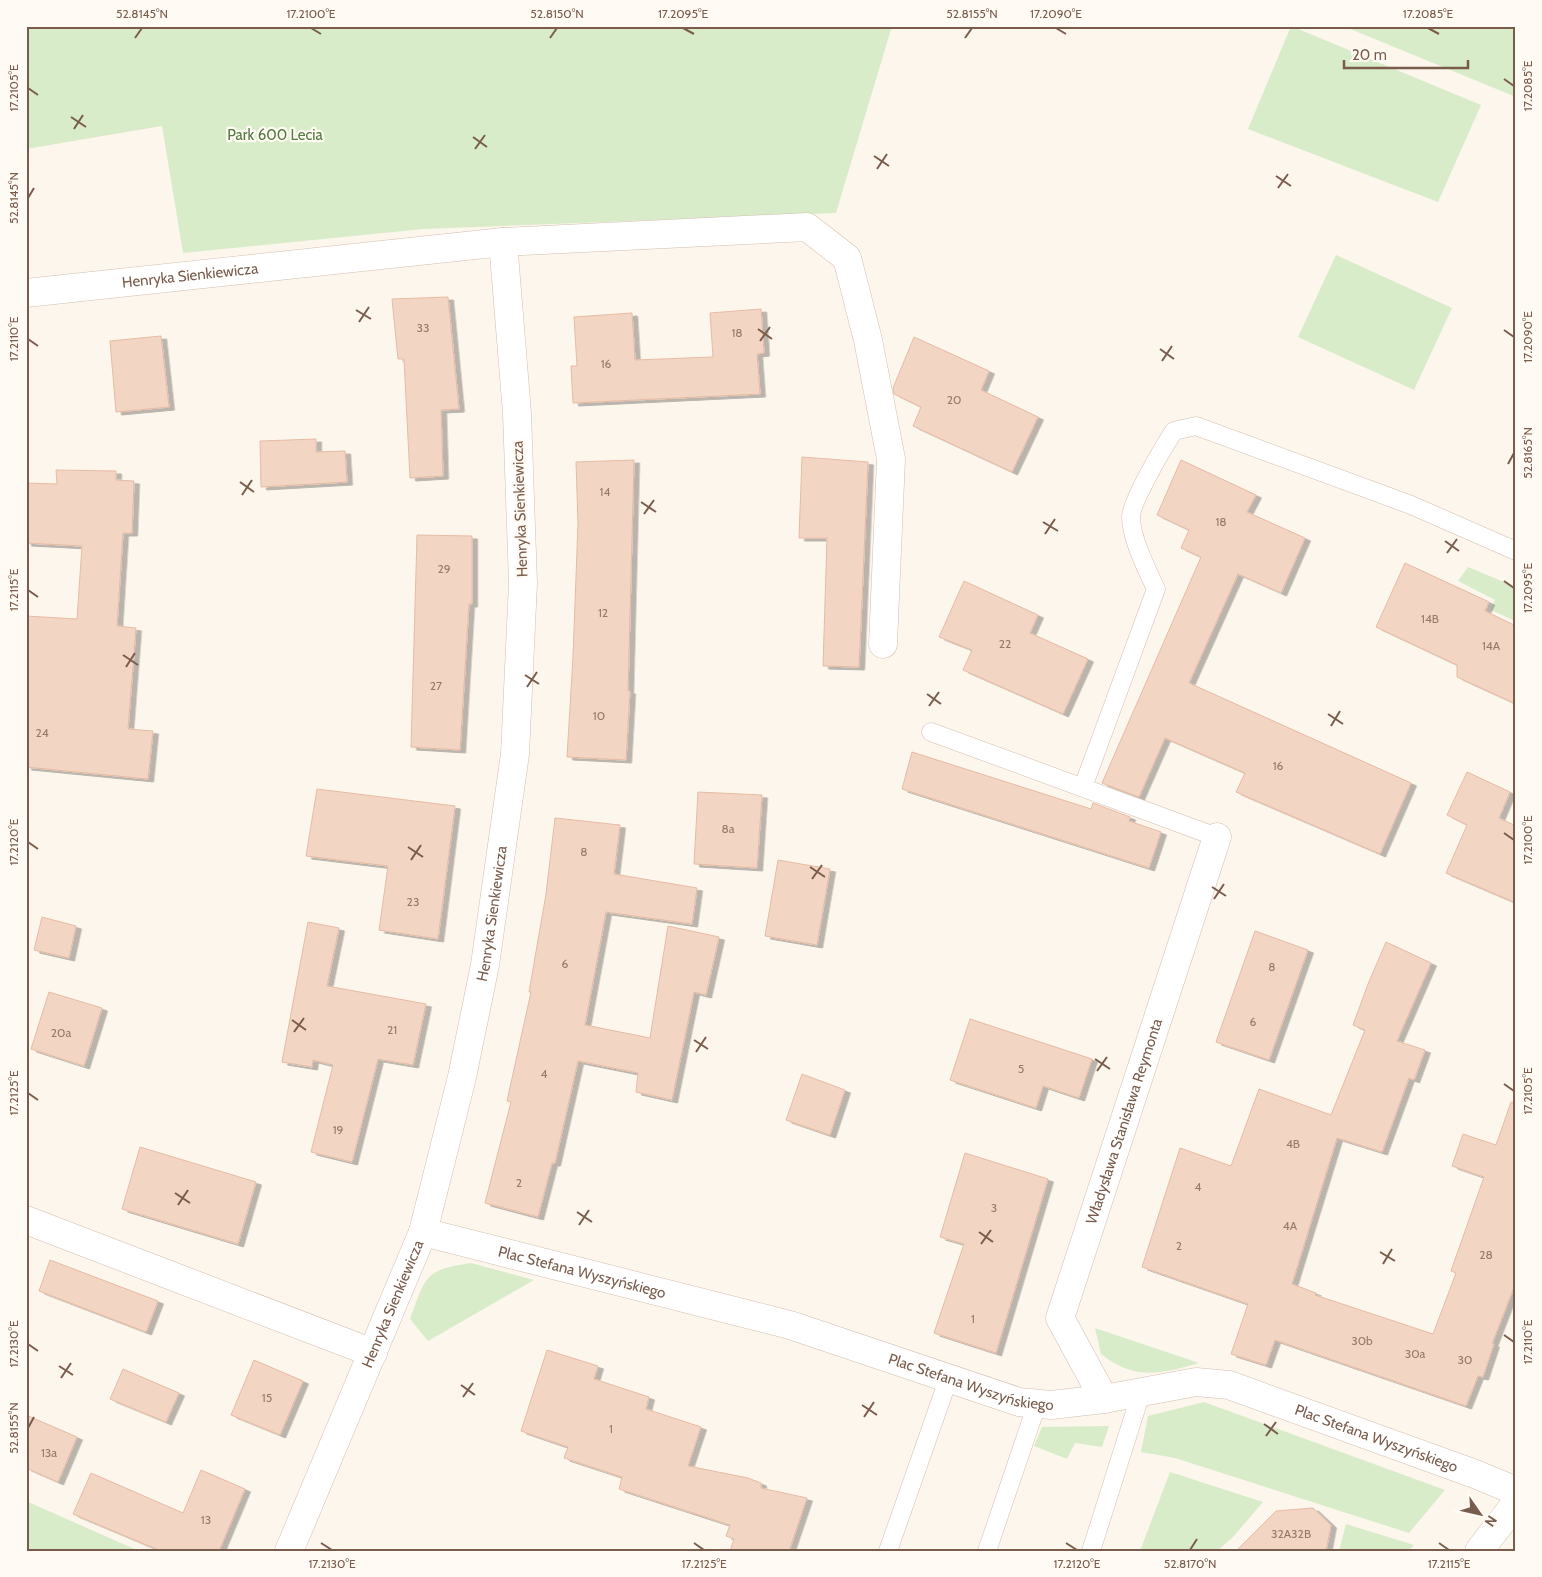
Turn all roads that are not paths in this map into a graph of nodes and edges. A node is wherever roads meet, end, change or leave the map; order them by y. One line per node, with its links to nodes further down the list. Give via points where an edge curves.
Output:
1 (503, 242): 2 (street, Henryka Sienkiewicza); 4 (street, Henryka Sienkiewicza, via 807,227 846,258 866,332 891,459); 9 (street, Henryka Sienkiewicza, via 517,413 523,583 515,754 476,1016)
2 (26, 293)
3 (1516, 551): 6 (lane, via 1412,505 1196,426 1174,432 1157,456 1131,516 1140,554 1156,589)
4 (883, 644)
5 (931, 732): 6 (lane)
6 (1082, 787): 7 (lane)
7 (1217, 838): 13 (street, Władysława Stanisława Reymonta, via 1060,1318)
8 (26, 1220): 10 (street)
9 (423, 1232): 10 (street, Henryka Sienkiewicza); 11 (street, Plac Stefana Wyszyńskiego, via 790,1325)
10 (373, 1353): 17 (street, Henryka Sienkiewicza)
11 (948, 1380): 14 (street, Plac Stefana Wyszyńskiego, via 1019,1402); 18 (lane)
12 (1141, 1392): 13 (street, Plac Stefana Wyszyńskiego); 15 (street, Plac Stefana Wyszyńskiego, via 1196,1382 1229,1385); 20 (lane)
13 (1104, 1399): 14 (street, Plac Stefana Wyszyńskiego)
14 (1038, 1404): 19 (lane)
15 (1516, 1491)
16 (1516, 1504): 21 (street)
17 (289, 1551)
18 (888, 1551)
19 (987, 1551)
20 (1091, 1551)
21 (1479, 1551)

